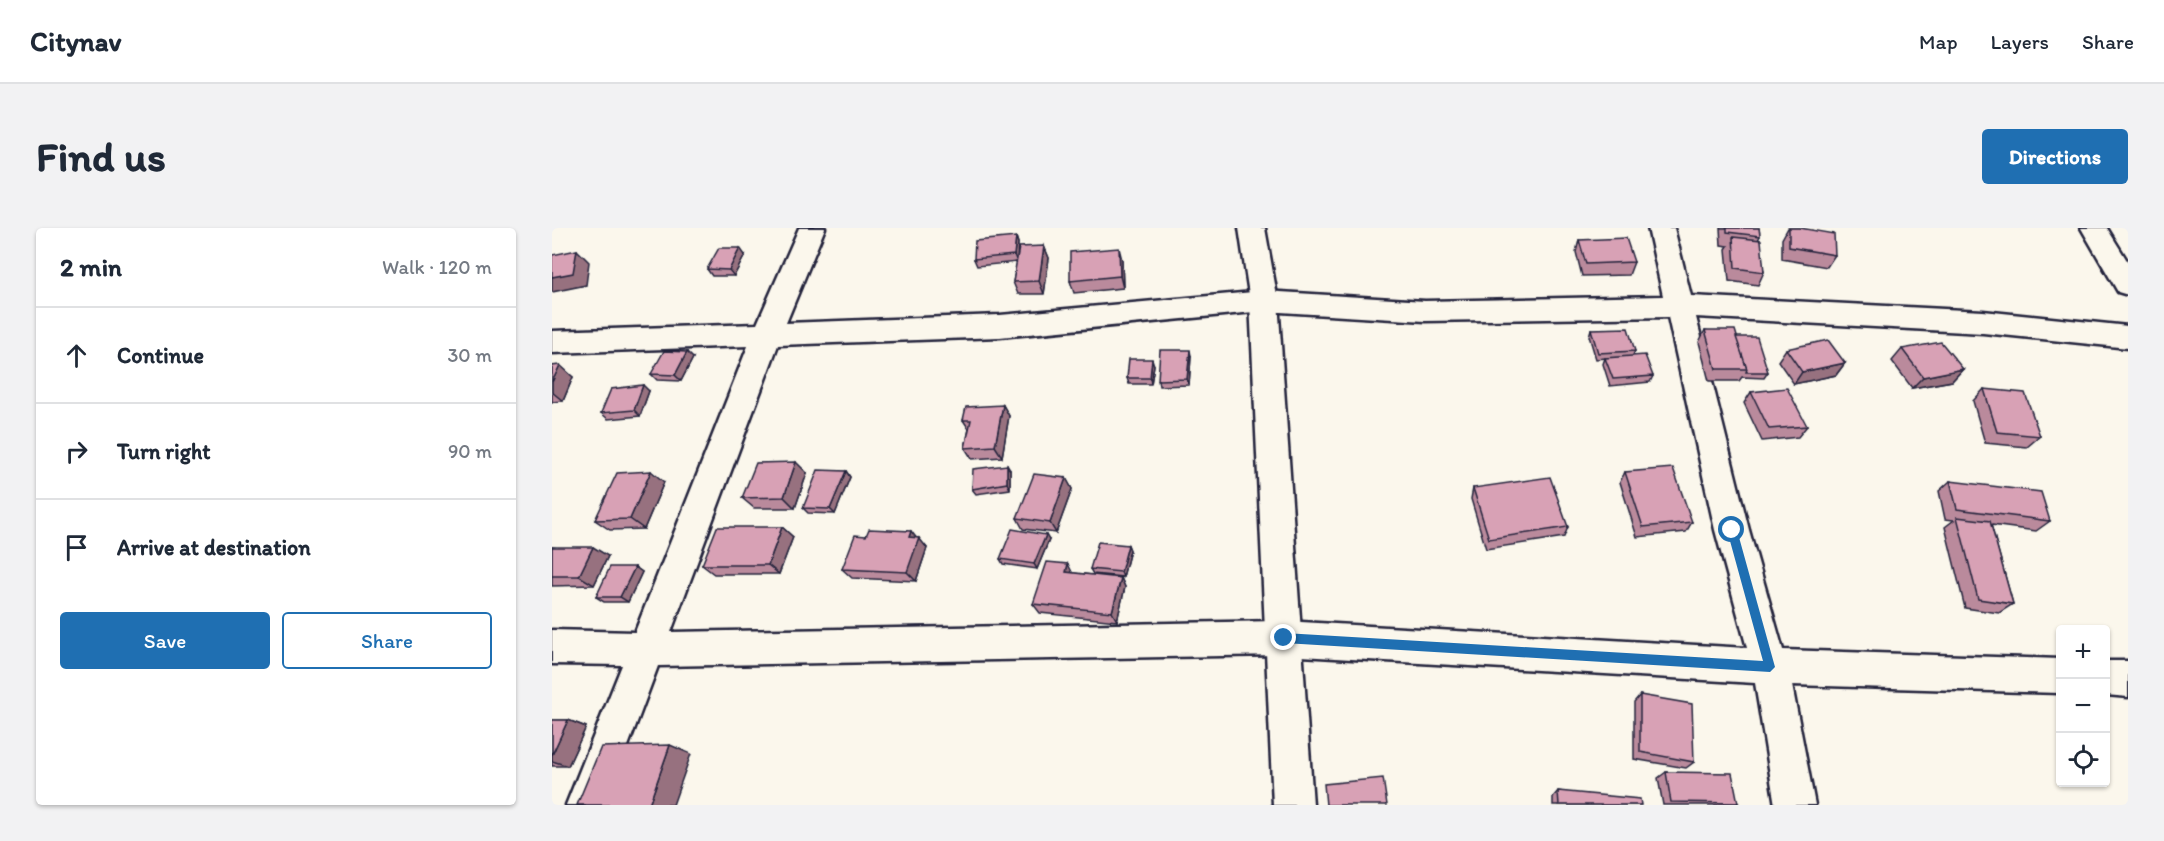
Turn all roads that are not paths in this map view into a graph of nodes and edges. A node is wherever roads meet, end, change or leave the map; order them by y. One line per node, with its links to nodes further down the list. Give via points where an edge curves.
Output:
1 (812, 228): 8 (street)
2 (1252, 228): 6 (street)
3 (1661, 228): 7 (street)
4 (2094, 228): 5 (street)
5 (2128, 285)
6 (1264, 301): 7 (street, via 1425,311); 8 (street, via 1000,326); 11 (street)
7 (1678, 306): 9 (street, via 1983,322); 14 (street)
8 (767, 335): 10 (street); 13 (street)
9 (2128, 337)
10 (552, 342)
11 (1284, 638): 13 (street); 14 (street); 19 (street)
12 (552, 647): 13 (street)
13 (647, 650): 18 (street)
14 (1770, 667): 15 (street); 20 (street)
15 (2056, 676)
16 (2110, 678): 17 (street)
17 (2128, 679)
18 (586, 805)
19 (1293, 805)
20 (1795, 805)

